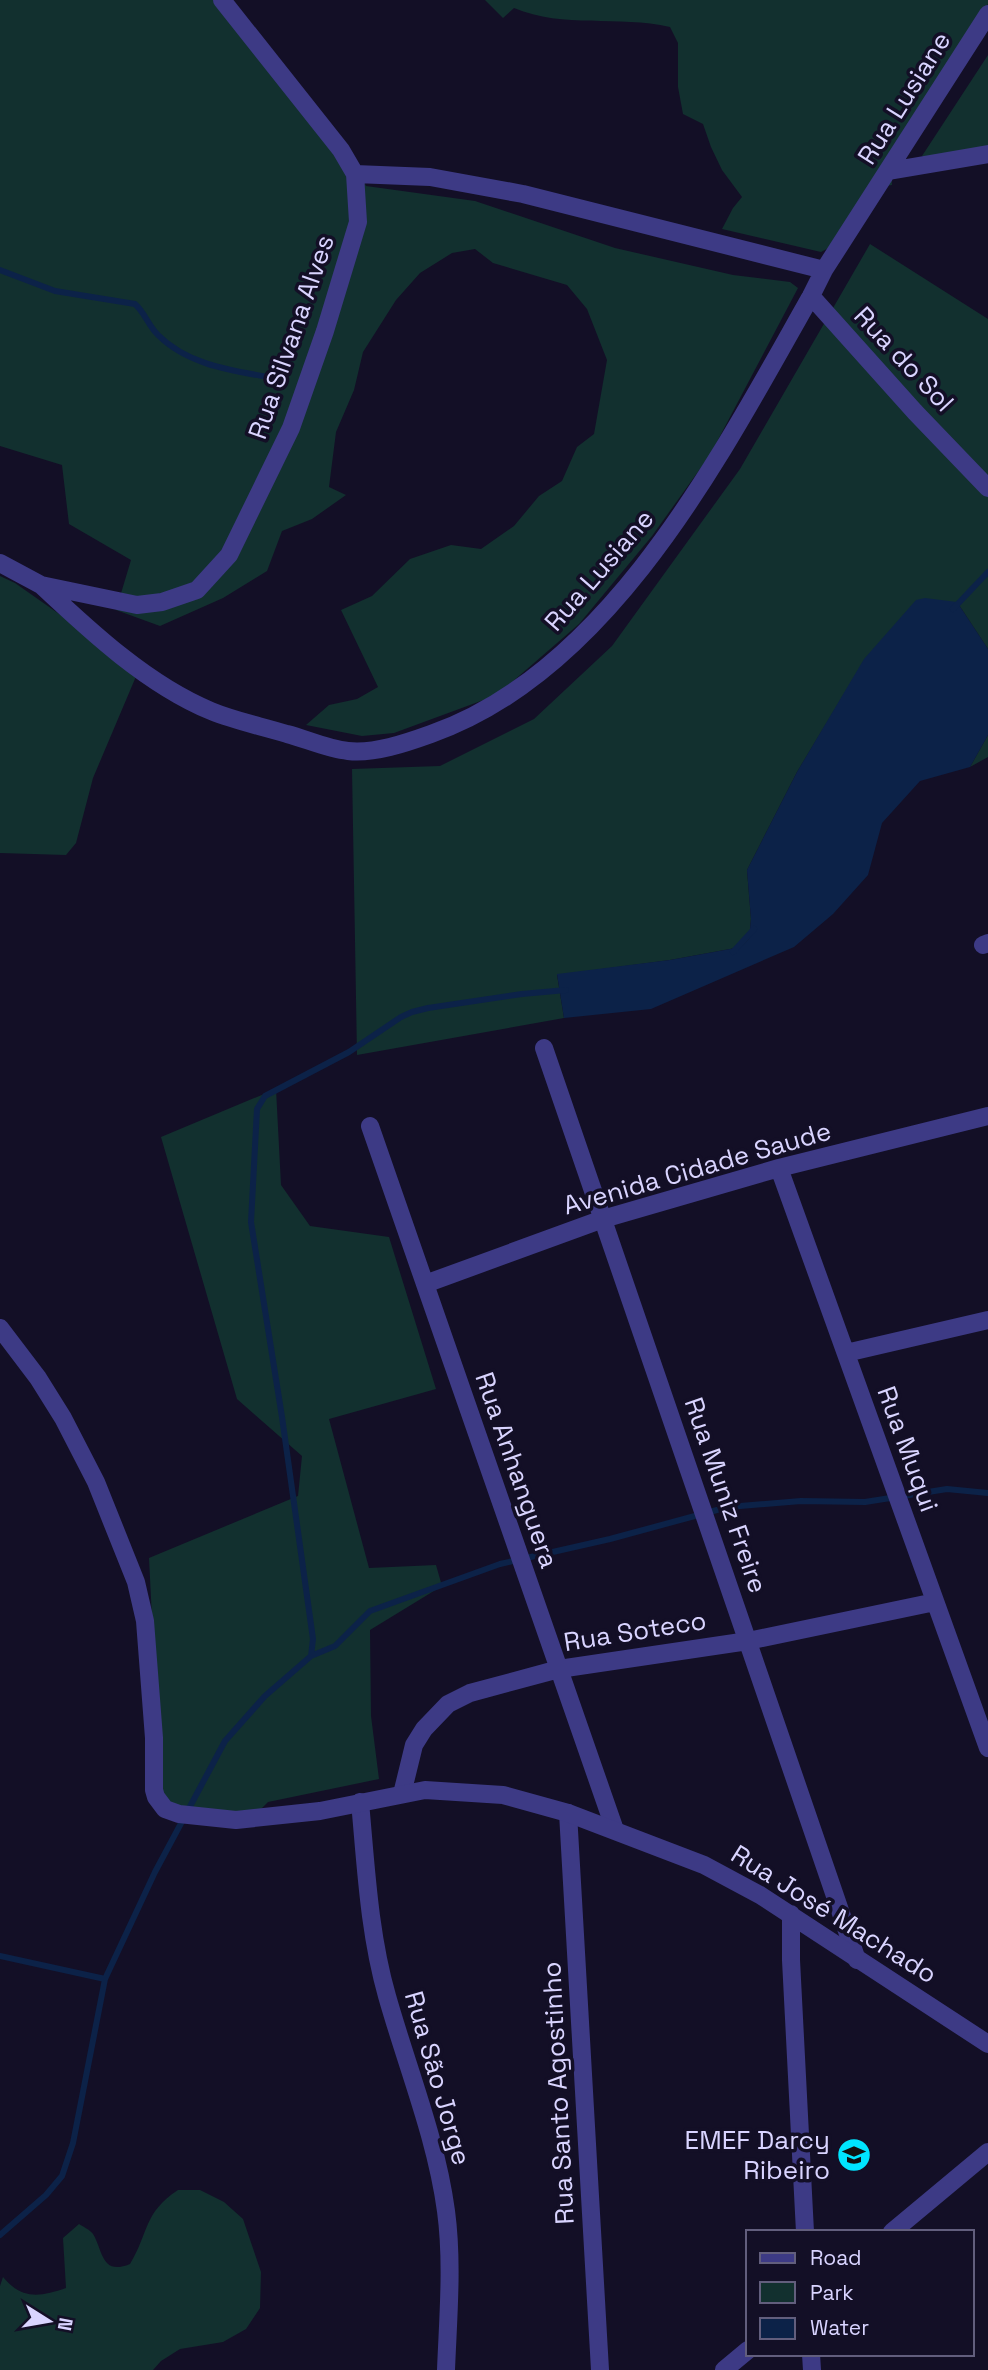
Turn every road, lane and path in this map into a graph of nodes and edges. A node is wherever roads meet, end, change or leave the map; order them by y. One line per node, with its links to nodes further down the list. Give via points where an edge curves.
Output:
1 (222, 0): 5 (street, Rua Silvana Alves)
2 (988, 14): 4 (street, Rua Lusiane)
3 (988, 153): 4 (street)
4 (889, 171): 6 (street, Rua Lusiane)
5 (355, 174): 6 (street, via 429,177 523,194); 10 (street, Rua Silvana Alves, via 358,222 326,331 291,428 229,555 197,590 137,606)
6 (824, 270): 7 (street, Rua Lusiane)
7 (811, 296): 8 (street, Rua do Sol); 10 (street, Rua Lusiane, via 710,473 619,594 538,675 458,725 409,742 348,751 229,717 157,680 93,634)
8 (988, 488)
9 (0, 564): 10 (street, Rua Silvana Alves)
10 (41, 585)
11 (544, 1048): 15 (street, Rua Muniz Freire)
12 (988, 1116): 14 (street, Avenida Cidade Saude)
13 (370, 1126): 16 (street, Rua Anhanguera)
14 (779, 1168): 15 (street, Avenida Cidade Saude); 19 (street, Rua Muqui)
15 (603, 1219): 16 (street, Avenida Cidade Saude); 21 (street, Rua Muniz Freire)
16 (425, 1284): 22 (street, Rua Anhanguera)
17 (988, 1320): 19 (street)
18 (0, 1328): 25 (street, Rua José Machado, via 63,1418 96,1482 136,1582 146,1633 154,1790 165,1809 236,1820)
19 (846, 1353): 20 (street, Rua Muqui)
20 (935, 1602): 21 (street, Rua Soteco); 23 (street, Rua Muqui)
21 (748, 1641): 22 (street, Rua Soteco); 29 (street, Rua Muniz Freire)
22 (559, 1669): 24 (street, Rua Soteco, via 470,1693 448,1704 414,1745); 27 (street, Rua Anhanguera)
23 (988, 1748)
24 (402, 1794): 25 (street, Rua José Machado); 26 (street, Rua José Machado, via 425,1790 503,1795)
25 (360, 1802): 35 (street, Rua São Jorge, via 368,1896 386,1993 426,2124 446,2210)
26 (568, 1813): 27 (street, Rua José Machado); 36 (street, Rua Santo Agostinho)
27 (615, 1830): 28 (street, Rua José Machado, via 704,1865)
28 (791, 1914): 29 (street, Rua José Machado); 32 (street)
29 (858, 1960): 30 (street, Rua José Machado)
30 (988, 2044)
31 (988, 2152): 33 (street)
32 (805, 2230)
33 (894, 2230)
34 (746, 2352): 37 (street)
35 (446, 2370)
36 (600, 2370)
37 (724, 2370)

